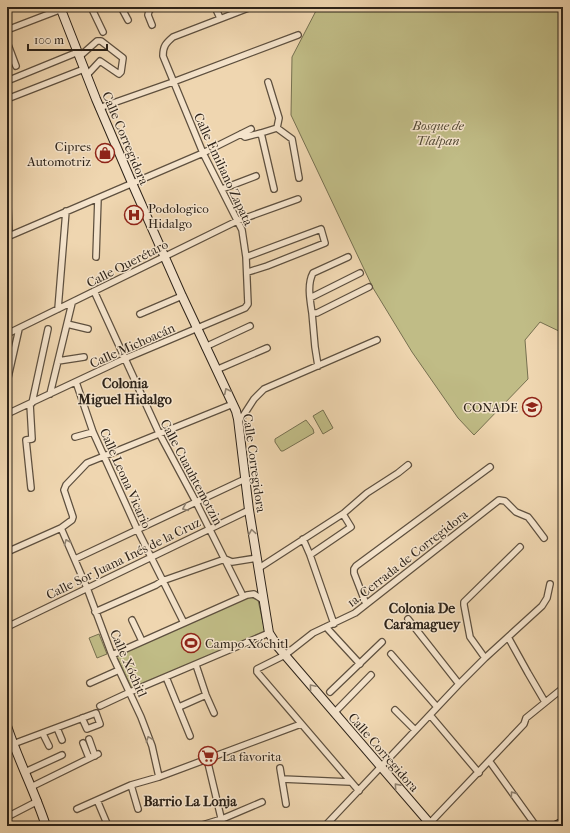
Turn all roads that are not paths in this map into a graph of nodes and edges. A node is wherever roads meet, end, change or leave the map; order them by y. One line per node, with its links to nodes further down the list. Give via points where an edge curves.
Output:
1 (91, 7): 11 (street)
2 (121, 7): 8 (street)
3 (153, 7): 9 (street, via 148,15)
4 (215, 7): 7 (street)
5 (251, 7): 7 (street)
6 (62, 8): 10 (street); 14 (street, Calle Corregidora)
7 (220, 18): 18 (street, Calle Emiliano Zapata, via 173,37 166,43 163,56)
8 (128, 20)
9 (152, 25)
10 (7, 30)
11 (103, 32)
12 (298, 35): 18 (street)
13 (7, 42): 15 (street)
14 (78, 54): 16 (street, Calle Corregidora); 16 (street, via 101,41 123,58 119,74 100,61); 17 (street)
15 (16, 66)
16 (85, 72): 20 (street); 21 (street, Calle Corregidora)
17 (7, 82)
18 (174, 82): 21 (street); 26 (street, Calle Emiliano Zapata)
19 (268, 82): 22 (street, via 279,118)
20 (7, 99)
21 (99, 108): 30 (street, Calle Corregidora)
22 (277, 128): 24 (street); 28 (street, via 292,139)
23 (251, 129): 25 (street)
24 (261, 132): 25 (street, via 245,137); 31 (street)
25 (241, 134): 26 (street)
26 (203, 153): 30 (street); 32 (street, Calle Emiliano Zapata)
27 (256, 176): 32 (street)
28 (299, 178)
29 (7, 180): 37 (street)
30 (132, 183): 33 (street); 38 (street, Calle Corregidora)
31 (274, 188)
32 (222, 189): 36 (street, Calle Emiliano Zapata)
33 (98, 198): 35 (street); 39 (street)
34 (298, 199): 36 (street, Calle Querétaro)
35 (66, 211): 37 (street); 50 (street)
36 (237, 221): 38 (street, Calle Querétaro); 40 (street, Calle Emiliano Zapata, via 242,230)
37 (8, 236)
38 (164, 256): 45 (street, Calle Querétaro); 46 (street, Calle Corregidora)
39 (96, 257)
40 (246, 257): 42 (street, Calle Emiliano Zapata); 42 (street, via 320,229 325,243)
41 (348, 257): 47 (street, via 313,273)
42 (248, 272): 49 (street, Calle Emiliano Zapata, via 249,302)
43 (360, 273): 47 (street)
44 (369, 287): 51 (street, via 317,313)
45 (94, 291): 48 (street, Calle Querétaro); 64 (street, Calle Cuauhtemotzin)
46 (182, 296): 52 (street); 55 (street, Calle Corregidora)
47 (310, 298): 51 (street)
48 (72, 303): 50 (street, Calle Querétaro); 53 (street)
49 (245, 308): 55 (street, Calle Michoacán)
50 (58, 309): 56 (street, Calle Querétaro)
51 (312, 313): 66 (street)
52 (140, 314)
53 (67, 324): 58 (street); 65 (street)
54 (250, 326): 61 (street)
55 (197, 328): 61 (street, Calle Corregidora); 64 (street, Calle Michoacán)
56 (19, 329): 59 (street, Calle Querétaro); 68 (street)
57 (48, 329): 71 (street)
58 (88, 329)
59 (7, 334)
60 (377, 340): 66 (street)
61 (205, 347): 67 (street, Calle Corregidora)
62 (267, 348): 67 (street)
63 (84, 357): 65 (street)
64 (124, 359): 69 (street, Calle Michoacán); 76 (street, Calle Cuauhtemotzin)
65 (58, 361): 70 (street)
66 (318, 366): 74 (street, via 264,389)
67 (216, 370): 72 (street, Calle Corregidora, one-way to 67)
68 (7, 382)
69 (76, 382): 70 (street, Calle Michoacán); 75 (street, Calle Leona Vicario)
70 (50, 394): 71 (street, Calle Michoacán)
71 (31, 403): 73 (street, Calle Michoacán); 82 (street, via 32,439 26,440)
72 (233, 404): 74 (street, Calle Corregidora); 76 (street)
73 (7, 414)
74 (238, 419): 81 (street, Calle Corregidora)
75 (93, 432): 77 (street); 78 (street, Calle Leona Vicario)
76 (159, 433): 78 (street); 83 (street, Calle Cuauhtemotzin)
77 (76, 437)
78 (103, 455): 86 (street, via 87,462 66,484 64,490 73,517 70,523); 88 (street, Calle Leona Vicario)
79 (408, 465): 85 (street, via 367,492)
80 (490, 467): 104 (street, via 356,566 354,574)
81 (245, 478): 83 (street); 84 (street, Calle Corregidora)
82 (32, 488)
83 (196, 502): 87 (street, Calle Cuauhtemotzin); 88 (street, one-way to 88)
84 (249, 510): 87 (street, Calle Sor Juana Inés de la Cruz); 95 (street, Calle Corregidora, one-way to 84)
85 (343, 514): 90 (street); 93 (street, via 351,527)
86 (61, 528): 92 (street); 96 (street, Calle Xóchitl, one-way to 86)
87 (209, 528): 94 (street, Calle Sor Juana Inés de la Cruz); 97 (street, Calle Cuauhtemotzin)
88 (137, 529): 94 (street, Calle Leona Vicario); 96 (street)
89 (544, 538): 104 (street, 1a. Cerrada de Corregidora, via 528,518 516,512 505,501 499,500)
90 (303, 539): 93 (street); 98 (street)
91 (520, 547): 119 (street, via 464,602 470,637)
92 (7, 552)
93 (310, 555): 109 (street)
94 (150, 557): 99 (street, Calle Leona Vicario); 101 (street, Calle Sor Juana Inés de la Cruz)
95 (257, 558): 97 (street, via 232,562); 98 (street, Calle Corregidora)
96 (74, 559): 101 (street, Calle Xóchitl)
97 (225, 559): 99 (street); 102 (street, Calle Cuauhtemotzin)
98 (259, 568): 103 (street, Calle Corregidora)
99 (162, 581): 105 (street); 108 (street, Calle Leona Vicario)
100 (550, 584): 113 (street, via 542,606)
101 (87, 588): 105 (street, Calle Xóchitl); 110 (street, Calle Sor Juana Inés de la Cruz)
102 (243, 596): 103 (street, via 254,594); 108 (street)
103 (263, 600): 112 (street, Calle Corregidora)
104 (366, 604): 109 (street, 1a. Cerrada de Corregidora, via 351,616)
105 (95, 612): 117 (street, Calle Xóchitl)
106 (408, 619): 126 (street)
107 (132, 620): 114 (street)
108 (184, 623): 114 (street)
109 (334, 624): 111 (street, 1a. Cerrada de Corregidora)
110 (7, 627)
111 (326, 627): 118 (street, 1a. Cerrada de Corregidora, via 308,636); 120 (street)
112 (269, 633): 118 (street, Calle Corregidora); 121 (street)
113 (508, 637): 119 (street); 131 (street)
114 (142, 641): 117 (street)
115 (382, 642): 120 (street)
116 (391, 654): 133 (street)
117 (112, 655): 122 (street, Calle Xóchitl)
118 (285, 655): 137 (street, Calle Corregidora, one-way to 118); 140 (street, 1a. Cerrada de Corregidora, via 259,667 257,672)
119 (485, 658): 126 (street)
120 (360, 664): 129 (street)
121 (196, 665): 124 (street); 130 (street)
122 (120, 670): 125 (street); 128 (street, Calle Xóchitl)
123 (371, 675): 137 (street)
124 (166, 677): 128 (street); 134 (street)
125 (90, 683)
126 (459, 684): 133 (street)
127 (563, 688): 131 (street)
128 (130, 692): 132 (street); 159 (street, Calle Xóchitl, one-way to 128, via 152,746)
129 (330, 692)
130 (206, 695): 134 (street); 136 (street)
131 (545, 702): 154 (street, via 526,718 524,724)
132 (100, 706)
133 (437, 707): 138 (street)
134 (179, 708): 145 (street)
135 (395, 710): 143 (street)
136 (214, 713)
137 (334, 713): 156 (street, Calle Corregidora)
138 (430, 714): 143 (street); 158 (street)
139 (82, 718): 142 (street)
140 (301, 724): 153 (street); 161 (street)
141 (7, 726): 149 (street)
142 (57, 728): 144 (street); 147 (street)
143 (415, 730): 156 (street)
144 (43, 734): 149 (street); 150 (street)
145 (190, 736)
146 (89, 739): 152 (street)
147 (62, 740)
148 (83, 743): 152 (street)
149 (13, 744): 157 (street)
150 (49, 746)
151 (62, 755): 157 (street)
152 (94, 756): 163 (street)
153 (207, 759): 159 (street); 172 (street)
154 (490, 762): 158 (street); 180 (street, one-way to 154)
155 (280, 768): 160 (street)
156 (381, 768): 164 (street); 174 (street, Calle Corregidora, one-way to 156)
157 (25, 772): 163 (street)
158 (478, 773): 174 (street)
159 (159, 777): 162 (street)
160 (282, 779): 161 (street); 168 (street)
161 (350, 782): 164 (street)
162 (131, 785): 165 (street); 170 (street)
163 (32, 787): 166 (street)
164 (359, 791): 179 (street)
165 (97, 800): 169 (street); 176 (street)
166 (38, 801): 171 (street); 175 (street)
167 (262, 802): 172 (street)
168 (286, 804)
169 (77, 809)
170 (138, 809)
171 (7, 817)
172 (222, 819): 177 (street); 178 (street)
173 (563, 822): 181 (street)
174 (430, 825)
175 (46, 826)
176 (108, 826)
177 (199, 826)
178 (223, 826)
179 (326, 826)
180 (536, 826)
181 (555, 826)

